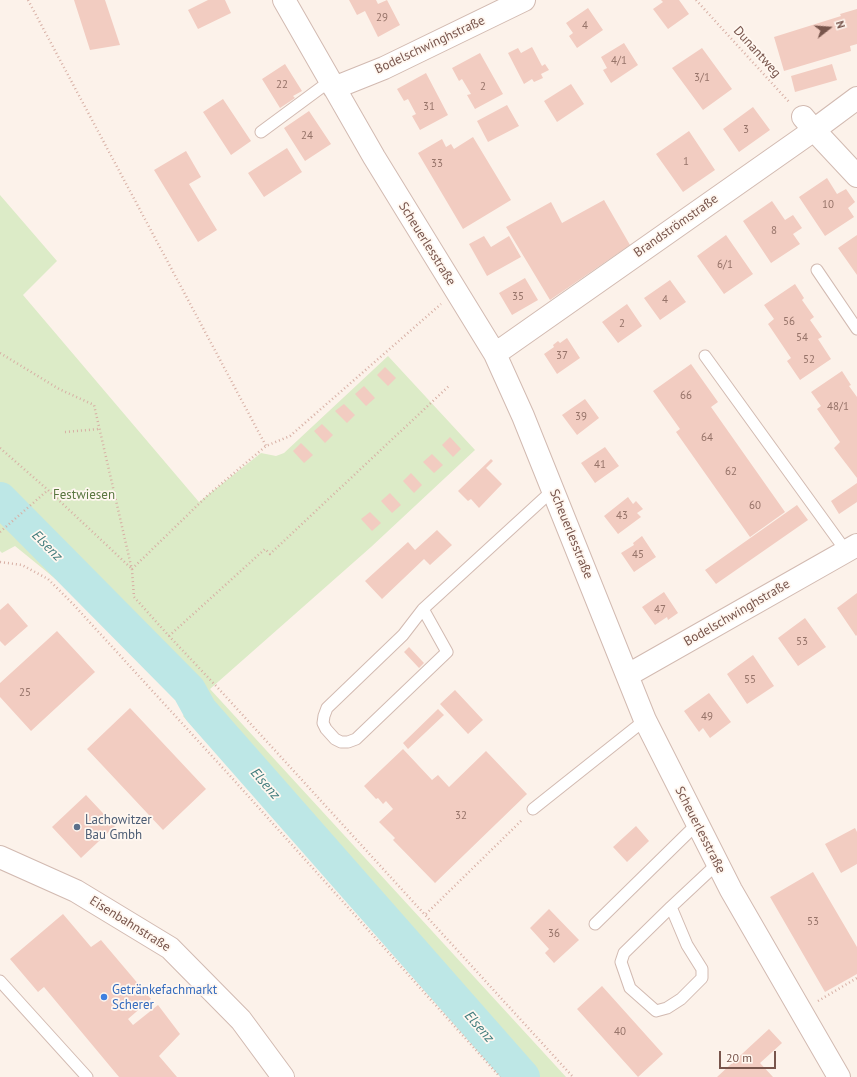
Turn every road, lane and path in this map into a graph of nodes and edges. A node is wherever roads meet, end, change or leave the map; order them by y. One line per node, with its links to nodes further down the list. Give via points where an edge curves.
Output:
1 (28, 0): 19 (path)
2 (284, 0): 5 (street, Scheuerlesstraße)
3 (524, 0): 5 (street, Bodelschwinghstraße, via 384,68)
4 (696, 0): 7 (path, Dunantweg)
5 (332, 84): 8 (lane); 11 (street, Scheuerlesstraße)
6 (857, 98): 7 (street, Brandströmstraße)
7 (808, 123): 9 (street); 14 (street, Brandströmstraße)
8 (261, 132)
9 (857, 176)
10 (817, 270): 12 (lane)
11 (456, 290): 14 (street, Scheuerlesstraße); 19 (path, via 290,436)
12 (857, 329)
13 (0, 353): 17 (path, via 59,389 94,406)
14 (495, 354): 22 (street, Scheuerlesstraße)
15 (704, 356): 24 (lane, Bodelschwinghstraße)
16 (450, 385): 28 (path, via 270,554 265,549)
17 (99, 429): 18 (path); 26 (path)
18 (65, 432)
19 (266, 446): 26 (path, via 200,502)
20 (0, 448): 21 (path)
21 (48, 490): 23 (path); 26 (path)
22 (553, 490): 27 (lane); 29 (street, Scheuerlesstraße)
23 (0, 532)
24 (851, 548): 29 (street, Bodelschwinghstraße)
25 (0, 562): 43 (path, via 22,565 48,579 73,604)
26 (132, 570): 28 (path, via 134,597)
27 (424, 609): 27 (lane, via 447,652 356,739 348,742 335,739 326,730 324,723 327,708 403,635)
28 (169, 636): 36 (path)
29 (628, 675): 30 (street, Scheuerlesstraße)
30 (645, 720): 31 (lane); 32 (street, Scheuerlesstraße)
31 (533, 809): 36 (path)
32 (697, 824): 34 (street, Scheuerlesstraße); 37 (lane)
33 (0, 857): 42 (street, Eisenbahnstraße, via 76,891 170,948 241,1020)
34 (717, 864): 35 (lane); 40 (street, Scheuerlesstraße)
35 (671, 907): 35 (lane, via 624,953 621,962 630,988 656,1011 667,1008 681,999 702,978 702,970 687,945)
36 (426, 914): 44 (path)
37 (595, 924)
38 (857, 978): 40 (path)
39 (0, 981): 41 (lane)
40 (801, 1011): 45 (street, Scheuerlesstraße)
41 (87, 1077)
42 (283, 1077)
43 (500, 1077)
44 (573, 1077)
45 (839, 1077)

